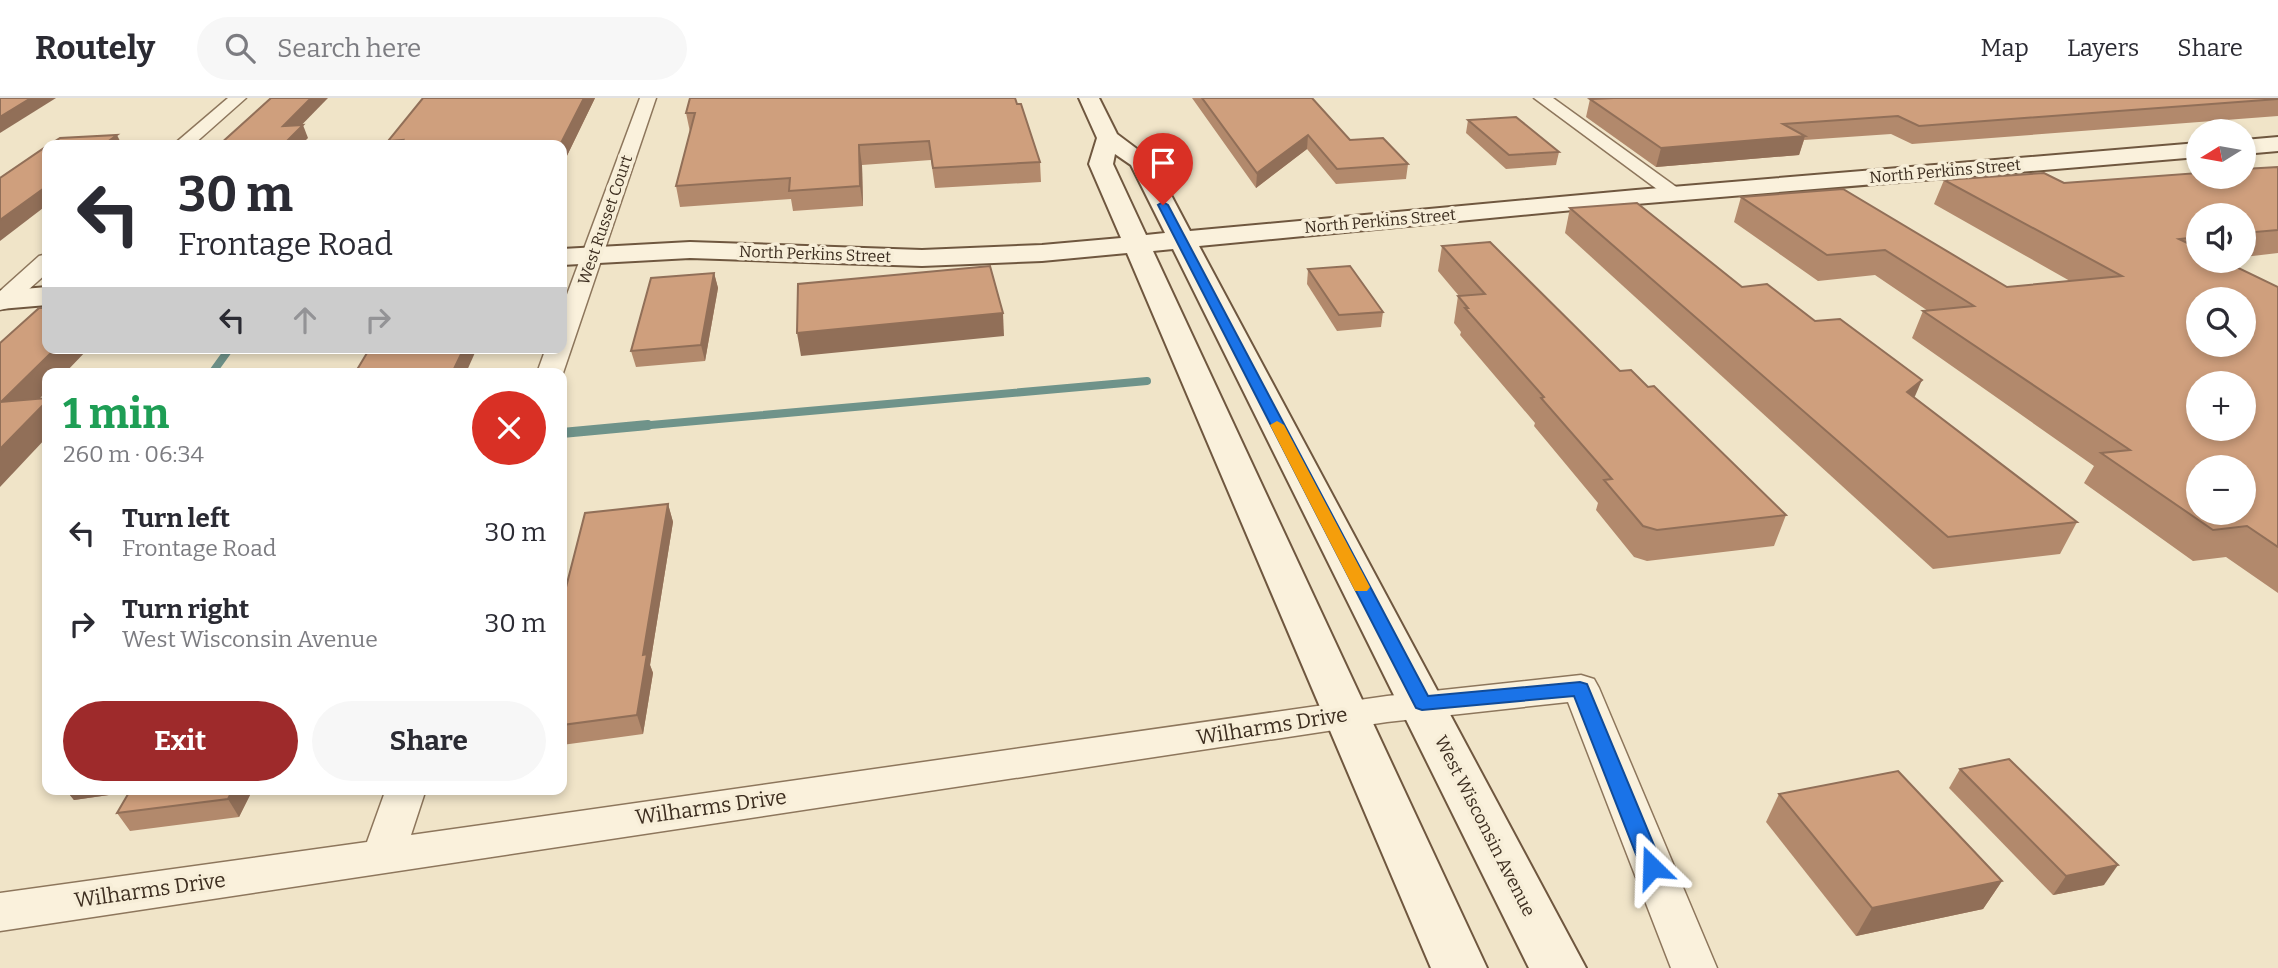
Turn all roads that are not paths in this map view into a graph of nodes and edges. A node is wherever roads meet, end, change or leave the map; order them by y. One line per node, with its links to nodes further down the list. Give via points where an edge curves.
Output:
1 (238, 98): 6 (street)
2 (648, 98): 13 (street, West Russet Court, via 606,210)
3 (1089, 98): 5 (main road, West Wisconsin Avenue)
4 (1542, 98): 10 (street)
5 (1108, 138): 11 (main road, West Wisconsin Avenue, via 1141,161); 12 (main road, via 1101,164)
6 (188, 140)
7 (2278, 144): 8 (main road)
8 (2256, 145)
9 (2186, 151): 10 (main road, North Perkins Street)
10 (1676, 194): 11 (main road, North Perkins Street)
11 (1181, 240): 12 (main road, North Perkins Street); 19 (main road, West Wisconsin Avenue)
12 (1137, 245): 13 (main road, North Perkins Street, via 945,258 690,250); 20 (main road)
13 (595, 254): 14 (main road, North Perkins Street); 18 (street, West Russet Court)
14 (567, 257)
15 (42, 265): 17 (street)
16 (42, 297): 17 (main road)
17 (1, 301)
18 (567, 328)
19 (1422, 703): 20 (street, Wilharms Drive); 25 (main road, West Wisconsin Avenue); 26 (street, Wilharms Drive, via 1580,688)
20 (1346, 714): 22 (street, Wilharms Drive); 24 (main road)
21 (404, 795): 22 (street)
22 (383, 855): 23 (street, Wilharms Drive)
23 (0, 912)
24 (1459, 968)
25 (1558, 968)
26 (1694, 968)

